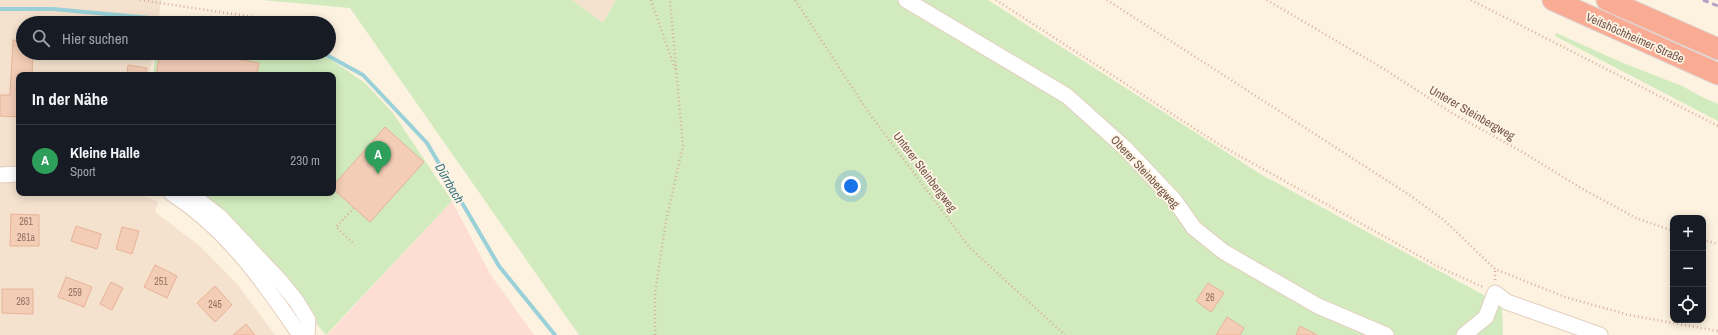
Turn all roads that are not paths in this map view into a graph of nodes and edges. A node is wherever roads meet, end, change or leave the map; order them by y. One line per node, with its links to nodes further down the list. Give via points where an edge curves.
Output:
1 (906, 0): 12 (street, Oberer Steinbergweg, via 1067,96 1125,148 1175,201 1194,228 1224,252 1318,306)
2 (1553, 0): 5 (highway, Veitshöchheimer Straße)
3 (1607, 0): 4 (highway, Veitshöchheimer Straße)
4 (1718, 49)
5 (1718, 74)
6 (16, 174): 7 (street)
7 (0, 175)
8 (176, 196): 10 (street, via 242,255)
9 (194, 196): 11 (street, via 220,217 282,283 308,320)
10 (300, 335)
11 (307, 335)
12 (1386, 335)
13 (1464, 335): 14 (street, via 1486,317 1495,293 1507,302)
14 (1600, 335)

